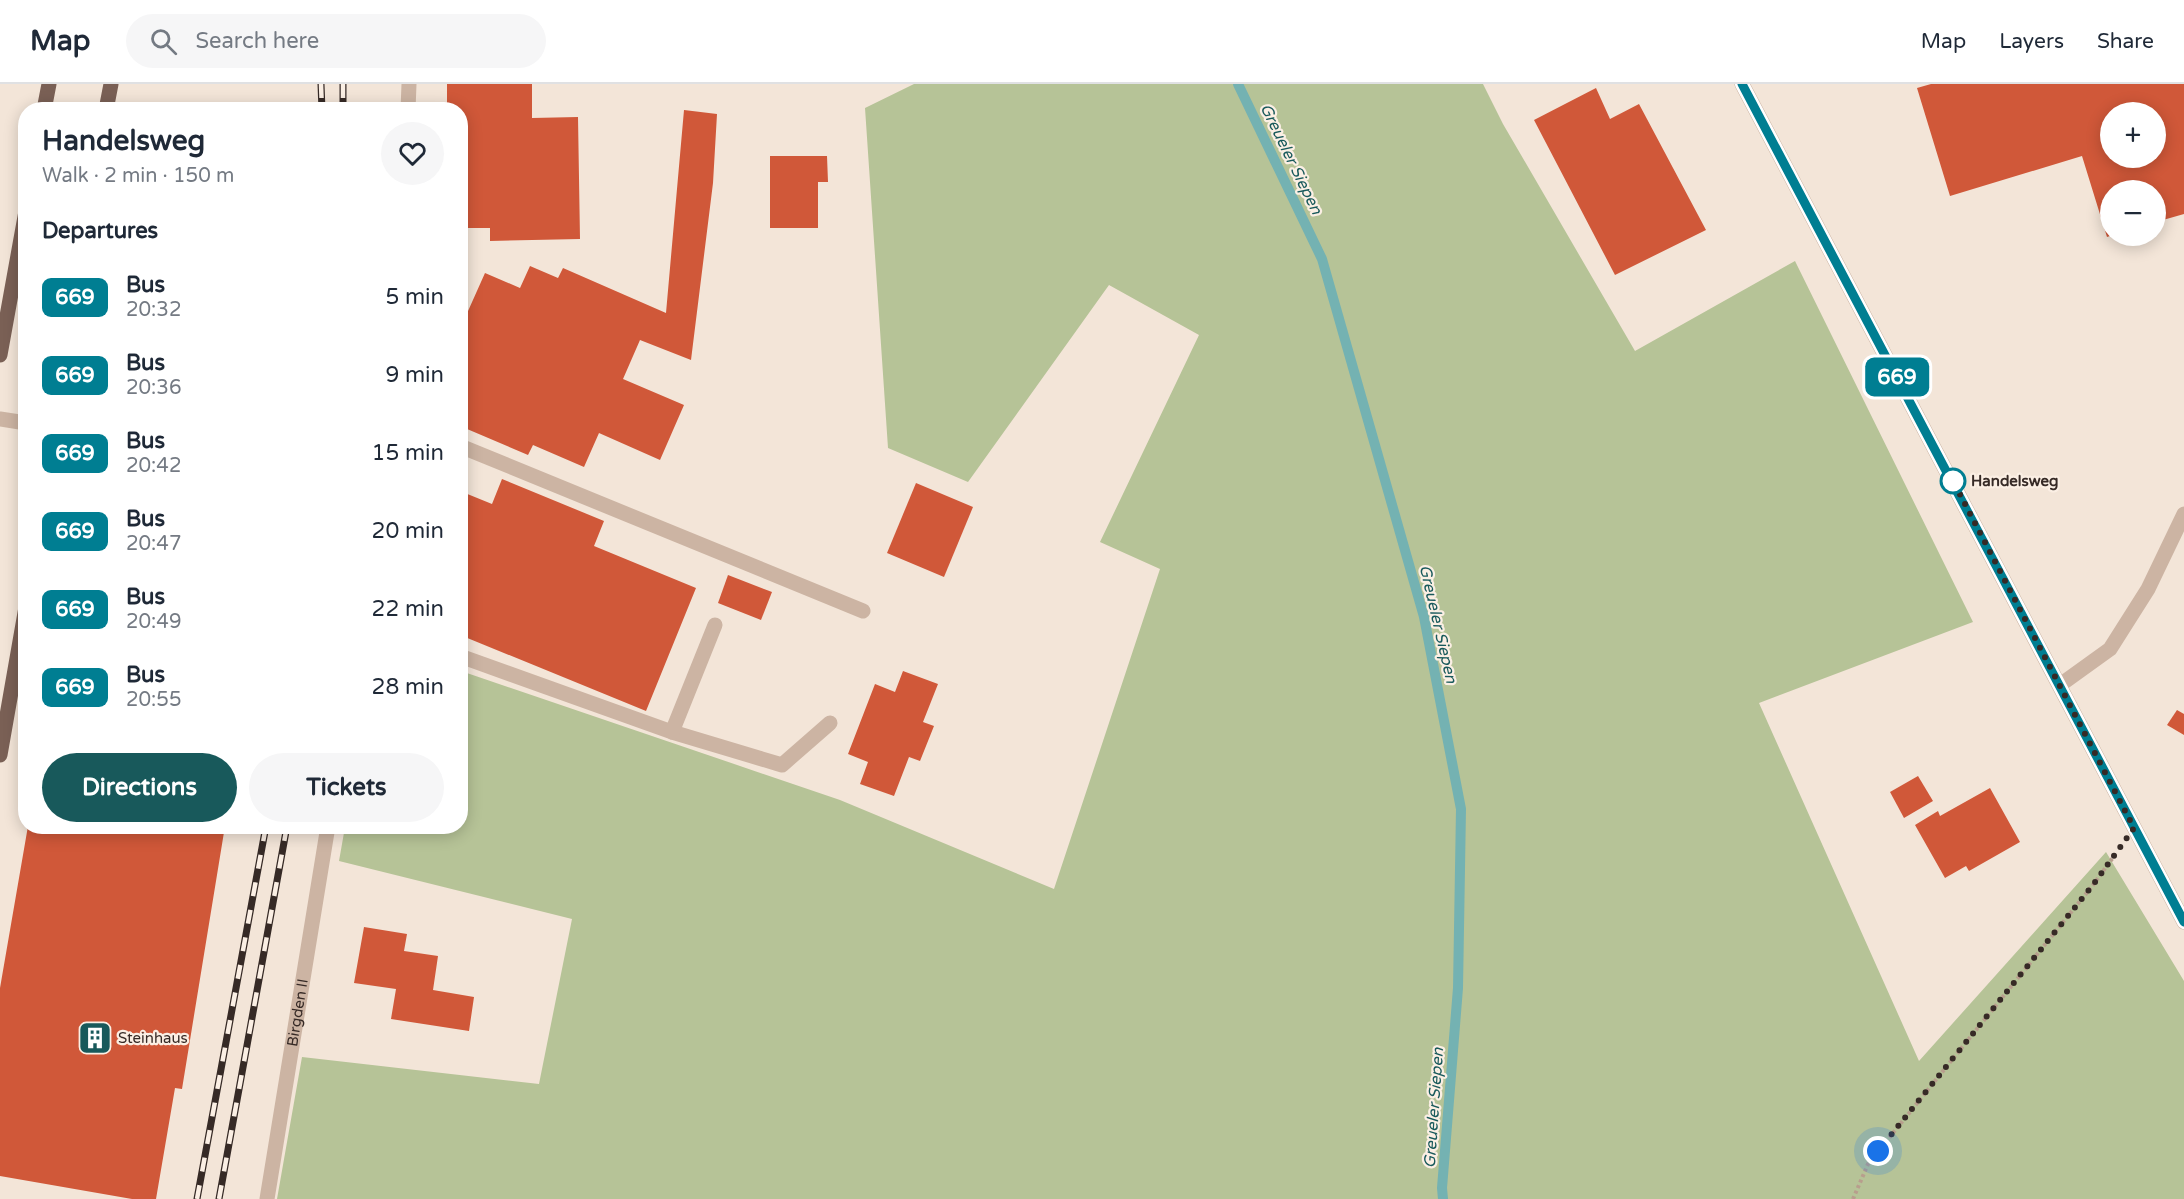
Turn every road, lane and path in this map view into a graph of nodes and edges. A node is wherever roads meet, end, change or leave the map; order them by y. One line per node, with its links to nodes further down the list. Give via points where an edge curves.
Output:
1 (49, 84): 5 (main road)
2 (111, 84): 6 (main road)
3 (409, 84): 7 (street)
4 (1742, 84): 18 (street)
5 (46, 102)
6 (108, 102)
7 (408, 102)
8 (18, 255): 9 (main road)
9 (0, 355)
10 (0, 419): 11 (street)
11 (18, 422)
12 (468, 449): 14 (street)
13 (2184, 514): 18 (street, via 2148,589 2110,649)
14 (864, 611)
15 (715, 626): 20 (street)
16 (18, 654): 21 (main road)
17 (468, 659): 20 (street)
18 (2060, 685): 22 (street)
19 (830, 723): 20 (street, via 782,765)
20 (672, 732)
21 (0, 756)
22 (2134, 828): 24 (street); 26 (path, via 2093,885 1868,1164)
23 (327, 834): 25 (street, Birgden II)
24 (2184, 922)
25 (267, 1199)
26 (1853, 1199)

